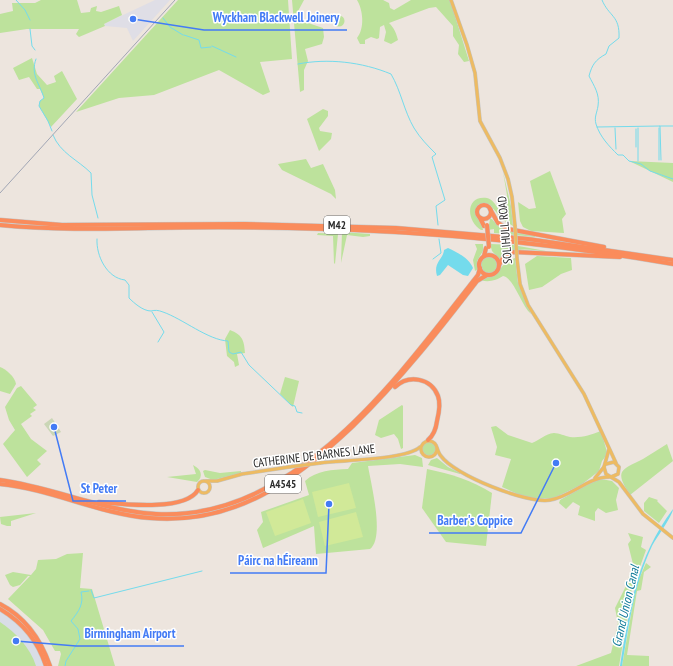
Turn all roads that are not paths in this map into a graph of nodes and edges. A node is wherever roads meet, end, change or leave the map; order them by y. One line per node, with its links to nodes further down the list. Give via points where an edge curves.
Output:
1 (451, 0): 21 (main road, SOLIHULL ROAD, bridge, via 475,73 480,121 508,179 520,284 528,305 580,387)
2 (490, 209): 3 (highway); 4 (highway, via 486,205 480,206 477,213); 9 (highway, M42, via 498,223 508,229)
3 (489, 216): 4 (highway); 7 (highway)
4 (480, 218): 7 (highway)
5 (0, 220): 9 (highway, M42, via 56,225 244,224 396,228 499,236)
6 (0, 225): 12 (highway, M42, via 62,229 252,228 389,232 499,240)
7 (485, 226): 8 (highway)
8 (487, 247): 10 (highway); 11 (highway)
9 (618, 251): 13 (highway, M42)
10 (484, 256): 11 (highway); 16 (highway)
11 (493, 256): 15 (highway)
12 (644, 259): 14 (highway, M42); 15 (highway, M42, via 514,252 504,256)
13 (673, 260)
14 (673, 264)
15 (499, 265): 17 (highway, via 495,273)
16 (480, 268): 17 (highway); 39 (highway, A4545, via 476,278 386,389 329,443 278,483 228,505 182,514 140,512)
17 (487, 274): 18 (highway, A4545, via 478,281 404,373)
18 (366, 413): 19 (highway, via 402,382 412,379 424,381 436,392 439,405 434,433); 35 (highway, A4545, via 317,458 282,484 242,505 204,516 140,517 109,511 27,487)
19 (428, 440): 20 (main road); 22 (main road, via 434,442)
20 (420, 446): 23 (main road); 24 (main road)
21 (609, 446): 27 (main road, SOLIHULL ROAD); 28 (main road)
22 (437, 448): 25 (main road); 26 (main road)
23 (414, 452): 24 (main road, CATHERINE DE BARNES LANE); 34 (main road, CATHERINE DE BARNES LANE, bridge, via 289,467 242,474)
24 (422, 454): 25 (main road, via 426,457)
25 (433, 456): 26 (main road)
26 (442, 458): 32 (main road, via 467,475 511,495 529,500 555,499)
27 (616, 462): 28 (main road); 29 (main road)
28 (605, 466): 30 (main road, via 604,472); 32 (main road)
29 (619, 473): 30 (main road); 36 (main road)
30 (610, 477): 32 (main road); 36 (main road, via 618,481)
31 (0, 480): 39 (highway, A4545, via 26,483)
32 (594, 480)
33 (206, 481): 34 (main road, CATHERINE DE BARNES LANE); 37 (main road); 38 (main road, via 199,483)
34 (217, 481): 37 (main road, CATHERINE DE BARNES LANE)
35 (0, 484)
36 (622, 487): 40 (main road, via 643,514)
37 (210, 488): 38 (main road, via 205,493)
38 (198, 490): 39 (highway, via 189,498 156,505 132,506)
39 (79, 499)
40 (673, 538)
41 (0, 604): 44 (highway, via 19,617 33,632)
42 (0, 609): 43 (highway, via 30,634)
43 (46, 666)
44 (50, 666)

